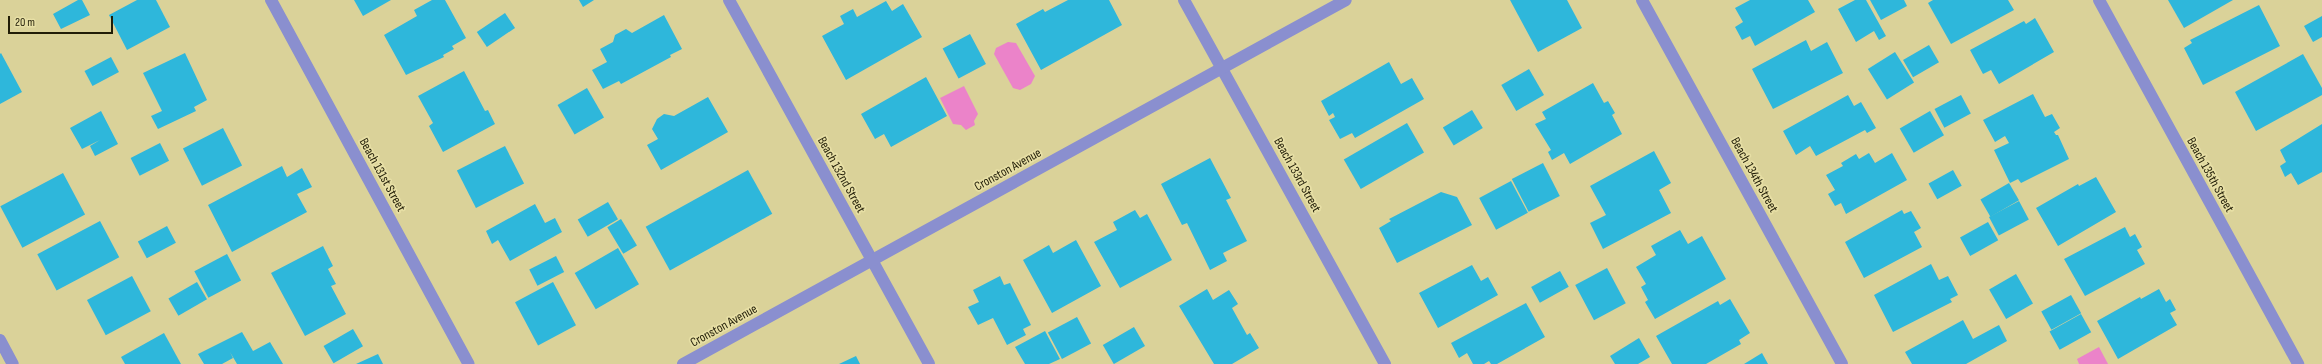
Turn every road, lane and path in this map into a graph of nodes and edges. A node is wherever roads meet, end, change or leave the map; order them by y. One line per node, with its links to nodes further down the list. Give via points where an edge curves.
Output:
1 (270, 0): 11 (street, Beach 131st Street)
2 (729, 0): 8 (street, Beach 132nd Street)
3 (1184, 0): 7 (street, Beach 133rd Street)
4 (1346, 0): 7 (street, Cronston Avenue)
5 (1642, 0): 15 (street, Beach 134th Street)
6 (2099, 0): 16 (street, Beach 135th Street)
7 (1222, 68): 8 (street, Cronston Avenue); 14 (street, Beach 133rd Street)
8 (872, 260): 12 (street, Cronston Avenue); 13 (street, Beach 132nd Street)
9 (0, 340): 10 (street)
10 (13, 364)
11 (469, 364)
12 (683, 364)
13 (930, 364)
14 (1385, 364)
15 (1842, 364)
16 (2298, 364)

